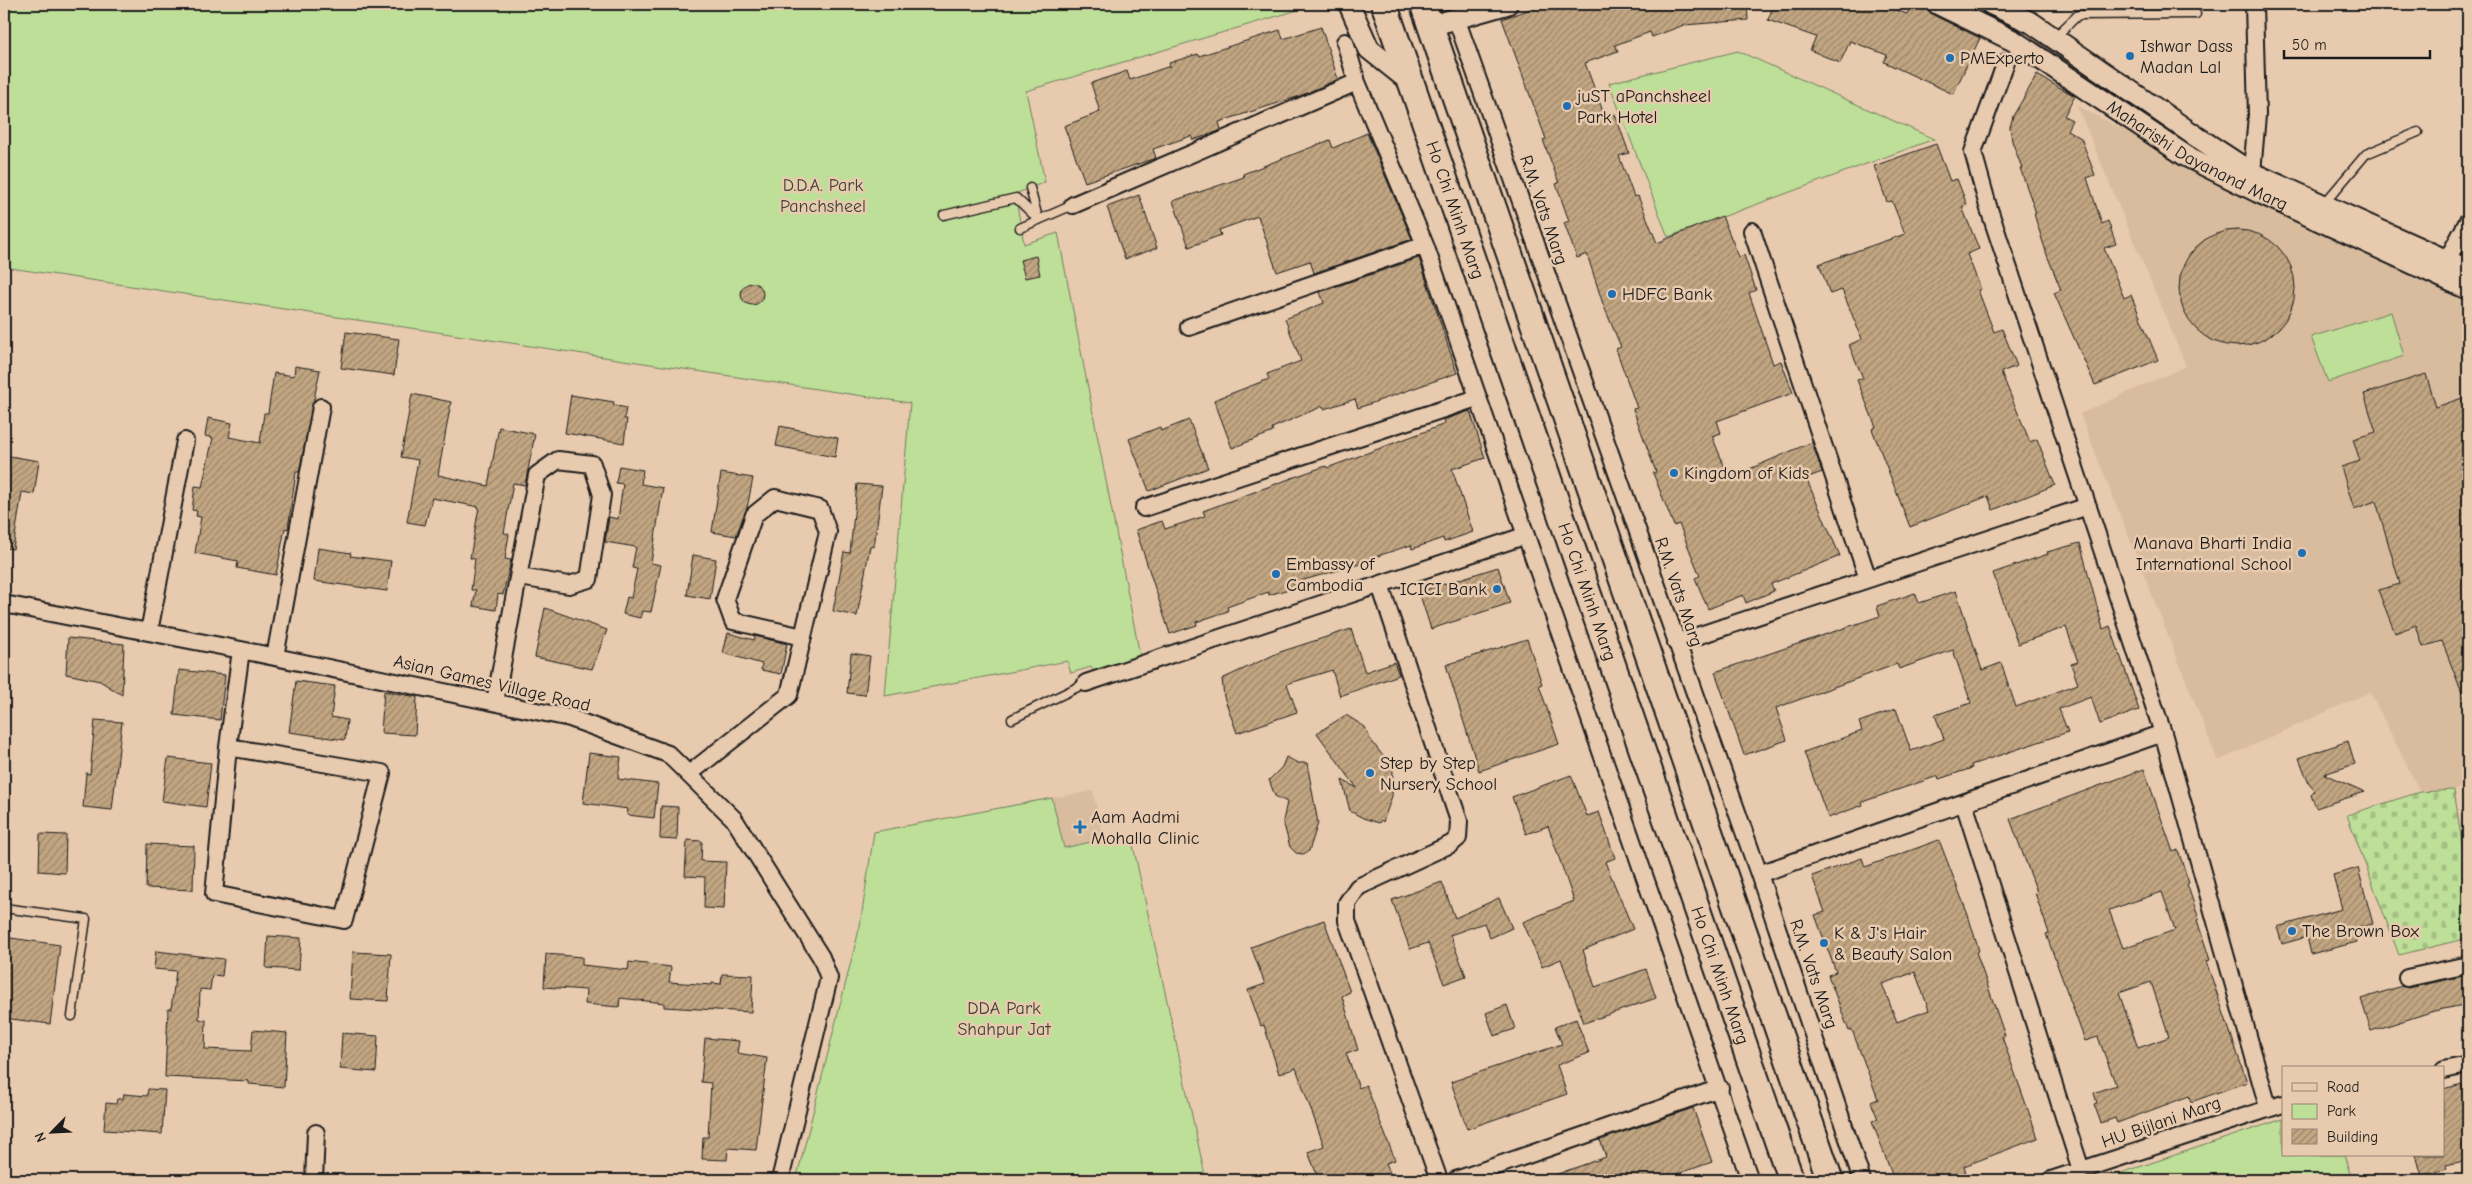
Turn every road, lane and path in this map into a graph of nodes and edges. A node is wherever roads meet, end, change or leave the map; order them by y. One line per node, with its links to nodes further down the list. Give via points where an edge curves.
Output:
1 (1349, 4): 13 (street, via 1368,49)
2 (1384, 4): 13 (main road, Ho Chi Minh Marg)
3 (1938, 4): 17 (street, Maharishi Dayanand Marg, via 2014,41)
4 (1992, 4): 10 (street, Maharishi Dayanand Marg, via 2032,23)
5 (2254, 4): 18 (street, via 2257,116)
6 (1501, 5): 9 (street)
7 (2196, 14): 10 (lane, via 2078,15)
8 (1427, 15): 9 (street); 71 (main road, Ho Chi Minh Marg)
9 (1456, 18): 44 (street, R.M. Vats Marg)
10 (2054, 38): 16 (street, Maharishi Dayanand Marg)
11 (1345, 42): 14 (street)
12 (2006, 62): 35 (street, via 1973,152)
13 (1409, 80): 70 (main road, Ho Chi Minh Marg)
14 (1357, 82): 20 (street); 27 (street)
15 (2418, 132): 21 (lane, via 2366,154)
16 (2197, 137): 17 (street); 18 (street, Maharishi Dayanand Marg)
17 (2186, 156): 30 (street, Maharishi Dayanand Marg)
18 (2252, 172): 21 (street, Maharishi Dayanand Marg)
19 (1030, 188): 23 (lane)
20 (1073, 205): 23 (lane)
21 (2323, 205): 28 (street, Maharishi Dayanand Marg)
22 (944, 215): 23 (lane, via 1016,198)
23 (1039, 220): 25 (lane)
24 (2468, 221): 28 (street)
25 (1020, 228)
26 (1752, 231): 39 (street)
27 (1424, 245): 31 (street); 32 (street)
28 (2447, 260): 29 (street, Maharishi Dayanand Marg)
29 (2468, 270)
30 (2468, 289)
31 (1189, 327)
32 (1477, 398): 36 (street); 37 (street)
33 (321, 407): 46 (street)
34 (185, 441): 42 (street)
35 (2088, 506): 39 (street); 50 (street)
36 (1144, 508)
37 (1524, 536): 40 (street); 61 (street)
38 (519, 577): 38 (street, via 537,475 558,460 592,464 602,495 589,579 569,585); 48 (street)
39 (1868, 579): 44 (street)
40 (1380, 585): 47 (street); 67 (street, via 1460,830 1458,838 1451,844 1358,887 1347,903 1347,921)
41 (4, 604): 42 (street, Asian Games Village Road)
42 (149, 632): 45 (street, Asian Games Village Road)
43 (803, 637): 43 (street, via 828,532 820,509 775,498 754,516 725,599 733,621); 52 (street, via 788,695)
44 (1676, 643): 54 (street, R.M. Vats Marg)
45 (241, 650): 46 (street, Asian Games Village Road); 51 (street)
46 (275, 657): 48 (street, Asian Games Village Road)
47 (1086, 683): 49 (lane)
48 (495, 702): 52 (street, Asian Games Village Road, via 570,718 650,747 668,754)
49 (1012, 719)
50 (2164, 733): 53 (street); 62 (street)
51 (228, 747): 51 (street, via 214,894 344,920 382,773)
52 (689, 774): 66 (street, Asian Games Village Road, via 734,819 821,957 829,978)
53 (1964, 803): 54 (street); 64 (street)
54 (1759, 874): 72 (street, R.M. Vats Marg)
55 (4, 908): 58 (lane, via 86,919)
56 (2468, 966): 57 (street)
57 (2407, 978)
58 (72, 1016)
59 (2468, 1065): 60 (street)
60 (2444, 1070)
61 (1720, 1088): 68 (street); 69 (street)
62 (2276, 1105): 64 (street, HU Bijlani Marg)
63 (316, 1133): 65 (street)
64 (2081, 1170): 73 (street, HU Bijlani Marg)
65 (314, 1180)
66 (780, 1180)
67 (1439, 1180)
68 (1456, 1180)
69 (1750, 1180)
70 (1791, 1180)
71 (1830, 1180)
72 (1862, 1180)
73 (2051, 1180)

